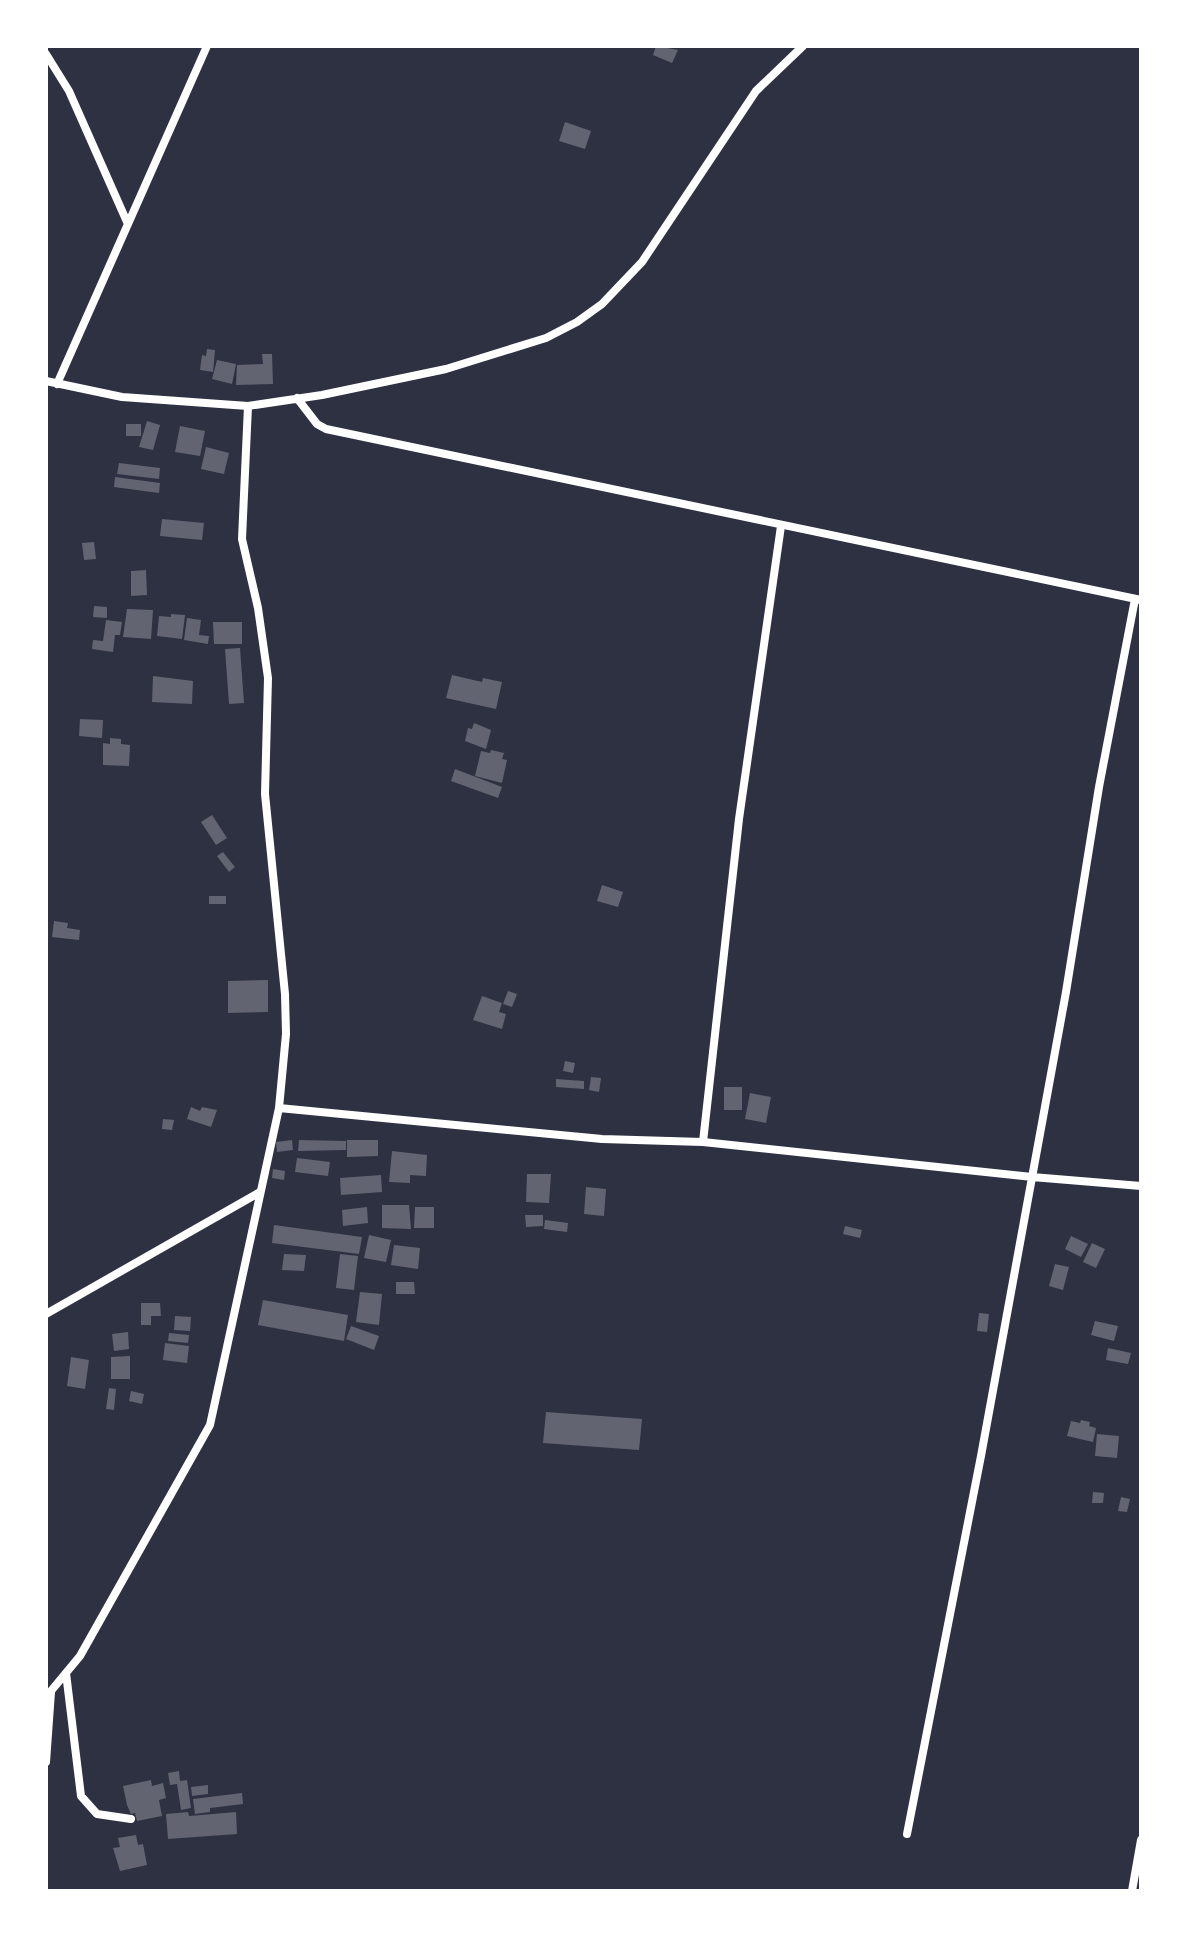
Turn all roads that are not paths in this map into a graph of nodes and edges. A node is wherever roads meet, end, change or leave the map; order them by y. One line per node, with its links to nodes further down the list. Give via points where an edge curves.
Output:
1 (207, 46): 4 (street)
2 (803, 46): 7 (street, via 756,91 642,262 577,322 546,338 446,369)
3 (46, 54): 4 (street, via 75,104)
4 (127, 222): 6 (street)
5 (46, 381): 6 (street)
6 (57, 384): 8 (street, via 122,397)
7 (297, 398): 8 (street); 9 (street, via 326,429)
8 (248, 406): 11 (street, via 242,539 268,678 265,794 286,1034)
9 (781, 526): 10 (street); 12 (street, via 739,819)
10 (1138, 599): 13 (street, via 1099,787)
11 (279, 1108): 12 (street, via 602,1139); 15 (street)
12 (703, 1142): 13 (street)
13 (1032, 1177): 14 (street); 21 (street)
14 (1141, 1186)
15 (260, 1192): 16 (street); 17 (street, via 210,1425)
16 (46, 1314)
17 (66, 1673): 18 (street); 20 (street, via 81,1796 97,1814)
18 (48, 1694): 19 (street)
19 (46, 1762)
20 (131, 1819)
21 (907, 1834)
22 (1141, 1840): 23 (street)
23 (1132, 1891)

